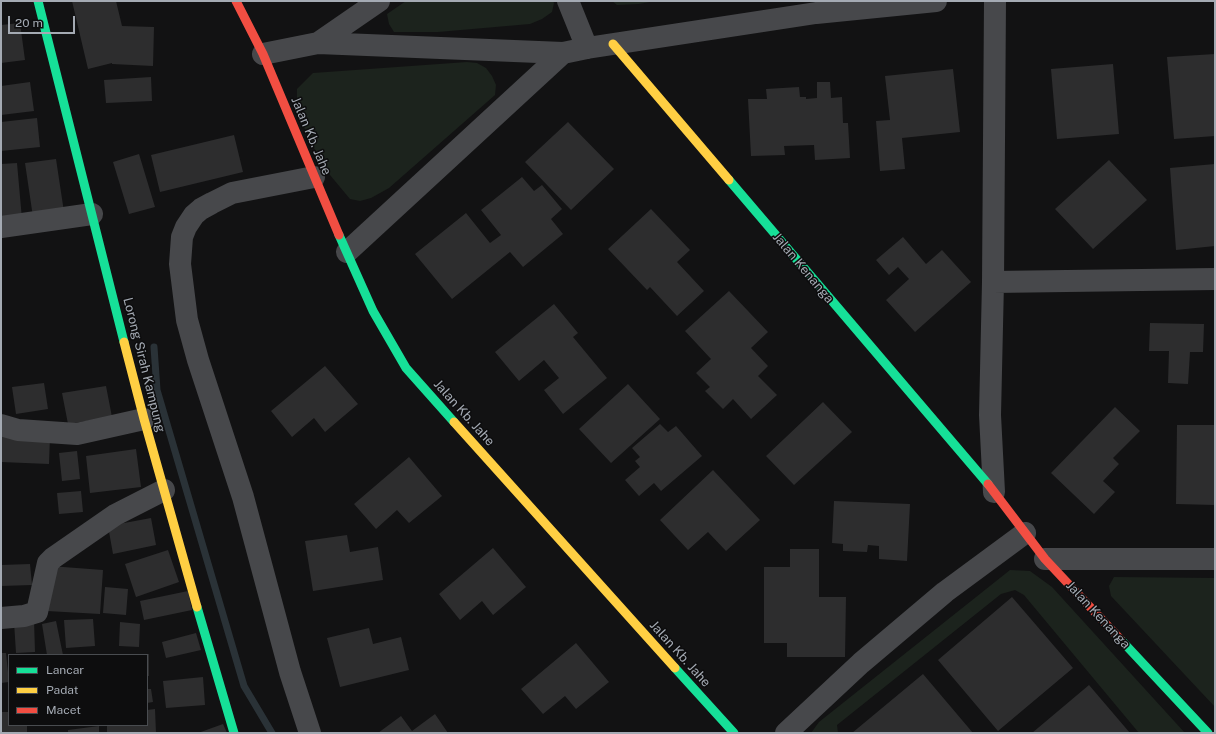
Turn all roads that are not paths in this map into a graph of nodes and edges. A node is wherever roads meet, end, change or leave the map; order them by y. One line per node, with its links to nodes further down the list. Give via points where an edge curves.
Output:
1 (38, 1): 13 (street, Lorong Sirah Kampung)
2 (236, 1): 11 (street, Jalan Kb. Jahe)
3 (379, 1): 7 (street)
4 (568, 1): 9 (street)
5 (936, 1): 8 (street, via 816,13)
6 (995, 1): 17 (street)
7 (318, 43): 10 (street); 11 (street)
8 (613, 44): 9 (street); 21 (street, Jalan Kenanga)
9 (587, 48): 10 (street)
10 (563, 53): 15 (street)
11 (263, 54): 12 (street, Jalan Kb. Jahe)
12 (314, 177): 15 (street, Jalan Kb. Jahe); 27 (street, via 232,194 212,203 194,215 186,227 180,249 187,320 243,497 290,672)
13 (92, 214): 14 (street); 18 (street, Lorong Sirah Kampung)
14 (1, 227)
15 (347, 252): 28 (street, Jalan Kb. Jahe, via 373,312 406,368)
16 (1215, 279): 17 (street)
17 (993, 282): 21 (street, via 990,415)
18 (144, 419): 19 (street, via 77,434 18,430); 20 (street, Lorong Sirah Kampung)
19 (1, 425)
20 (164, 490): 25 (street, via 115,515 53,558 48,563 37,612); 26 (street, Lorong Sirah Kampung)
21 (994, 492): 22 (street, Jalan Kenanga)
22 (1025, 533): 23 (street, Jalan Kenanga); 29 (street, via 945,592 861,663)
23 (1045, 558): 24 (street); 30 (street, Jalan Kenanga)
24 (1215, 559)
25 (1, 618)
26 (234, 733)
27 (310, 733)
28 (734, 733)
29 (786, 733)
30 (1208, 733)

